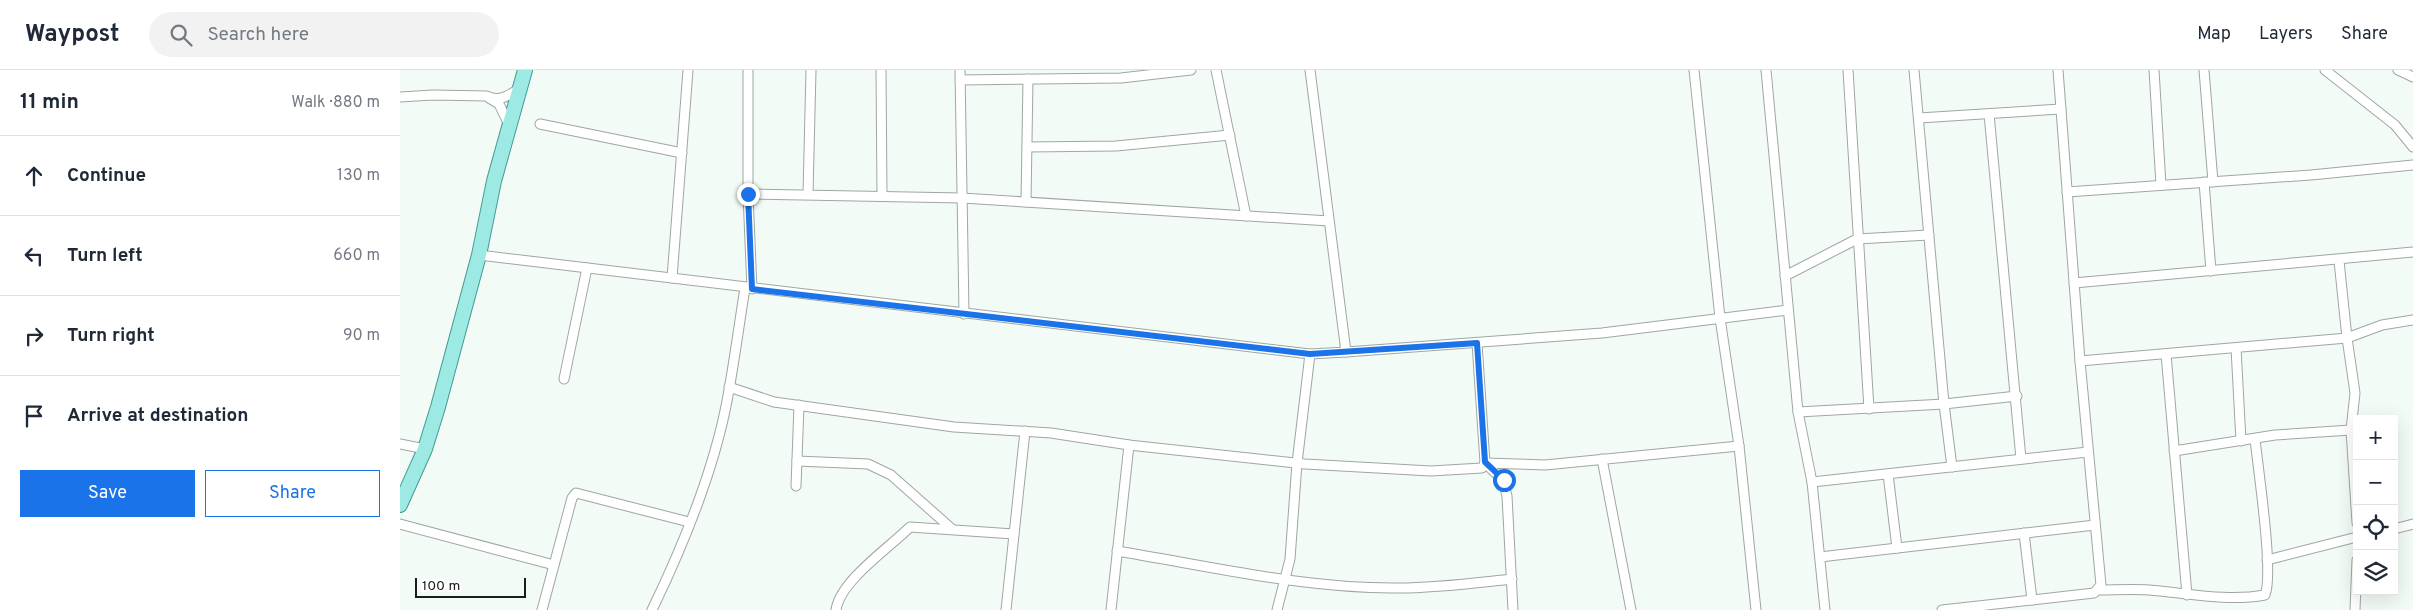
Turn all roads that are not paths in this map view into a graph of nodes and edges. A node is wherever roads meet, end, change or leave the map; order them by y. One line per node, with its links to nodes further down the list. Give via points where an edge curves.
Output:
1 (525, 70): 23 (main road)
2 (688, 70): 34 (street)
3 (748, 70): 39 (street)
4 (810, 70): 40 (street)
5 (881, 70): 41 (street)
6 (960, 70): 22 (street)
7 (1191, 70): 19 (street)
8 (1216, 70): 31 (street)
9 (1310, 70): 45 (street)
10 (1694, 70): 59 (street)
11 (1766, 70): 53 (street)
12 (1848, 70): 47 (street)
13 (1914, 70): 28 (street)
14 (2058, 70): 26 (street)
15 (2154, 70): 37 (street)
16 (2204, 70): 36 (street)
17 (2325, 70): 32 (street, via 2395,125)
18 (2398, 70): 20 (street)
19 (1120, 74): 21 (street)
20 (2413, 77)
21 (1028, 79): 22 (street); 33 (street)
22 (960, 80): 42 (street)
23 (522, 85): 24 (street, via 509,97 492,99); 30 (main road)
24 (487, 96): 25 (street, via 433,94); 30 (street, via 499,104)
25 (400, 97)
26 (2061, 109): 27 (street); 38 (street)
27 (1989, 114): 28 (street); 70 (street)
28 (1919, 118): 46 (street)
29 (540, 124): 34 (street)
30 (510, 127): 49 (main road, via 494,181)
31 (1230, 135): 33 (street, via 1116,146); 44 (street)
32 (2413, 147)
33 (1027, 148): 43 (street)
34 (682, 153): 54 (street)
35 (2413, 165): 36 (street)
36 (2208, 182): 37 (street); 52 (street)
37 (2161, 185): 38 (street)
38 (2067, 192): 55 (street)
39 (748, 194): 40 (street); 56 (street)
40 (808, 194): 41 (street)
41 (882, 196): 42 (street)
42 (962, 198): 43 (street); 58 (street)
43 (1026, 202): 44 (street)
44 (1246, 216): 45 (street)
45 (1329, 221): 64 (street)
46 (1929, 235): 47 (street); 72 (street)
47 (1857, 239): 53 (street); 73 (street)
48 (2413, 252): 50 (street)
49 (479, 255): 51 (street); 82 (main road)
50 (2339, 260): 52 (street); 61 (street)
51 (587, 268): 54 (street); 68 (street)
52 (2211, 271): 55 (street)
53 (1785, 276): 57 (street)
54 (672, 278): 56 (street)
55 (2074, 284): 67 (street)
56 (748, 288): 58 (street); 69 (street)
57 (1788, 310): 59 (street); 74 (street)
58 (964, 314): 65 (street)
59 (1720, 318): 62 (street, via 1602,333); 81 (street)
60 (2413, 320): 61 (street, via 2382,325)
61 (2346, 338): 63 (street); 75 (street, via 2356,393)
62 (1477, 343): 64 (street); 88 (street)
63 (2236, 348): 66 (street); 78 (street)
64 (1346, 352): 65 (street)
65 (1310, 354): 89 (street)
66 (2166, 354): 67 (street); 83 (street)
67 (2080, 362): 84 (street)
68 (564, 379)
69 (729, 387): 71 (street, via 774,402); 96 (street, via 705,480)
70 (2017, 396): 72 (street); 86 (street)
71 (799, 404): 76 (street, via 954,427); 87 (street)
72 (1944, 404): 73 (street); 90 (street)
73 (1869, 409): 74 (street)
74 (1798, 412): 92 (street)
75 (2351, 430): 77 (street); 95 (street)
76 (1025, 432): 80 (street); 103 (street)
77 (2255, 439): 78 (street); 108 (street)
78 (2241, 441): 83 (street)
79 (400, 444): 82 (street)
80 (1129, 445): 89 (street); 106 (street)
81 (1739, 446): 85 (street); 124 (street)
82 (425, 449): 94 (main road)
83 (2174, 451): 113 (street)
84 (2088, 452): 86 (street); 99 (street)
85 (1602, 459): 88 (street, via 1544,465); 123 (street)
86 (2021, 459): 90 (street)
87 (797, 461): 93 (street); 101 (street, via 868,464 891,475)
88 (1485, 462): 89 (street, via 1482,468 1431,471); 111 (street, via 1504,480)
89 (1297, 463): 110 (street, via 1290,559)
90 (1952, 467): 91 (street)
91 (1888, 474): 92 (street); 105 (street)
92 (1812, 482): 107 (street)
93 (796, 486)
94 (400, 504)
95 (2356, 505)
96 (689, 522): 109 (street, via 576,493); 117 (street, via 673,567)
97 (400, 524): 109 (street)
98 (2413, 524): 100 (street)
99 (2095, 525): 102 (street); 112 (street, via 2101,585)
100 (2398, 527)
101 (952, 529): 103 (street); 118 (street, via 910,527 856,577 837,601)
102 (2024, 533): 105 (street); 115 (street)
103 (1014, 534): 119 (street)
104 (2353, 538): 108 (street)
105 (1897, 548): 107 (street)
106 (1116, 551): 110 (street); 120 (street)
107 (1820, 556): 125 (street)
108 (2267, 560): 113 (street, via 2268,588 2265,595)
109 (554, 565): 116 (street)
110 (1285, 578): 111 (street, via 1398,588); 121 (street)
111 (1512, 579): 122 (street)
112 (2098, 590): 113 (street, via 2148,590); 115 (street)
113 (2187, 595)
114 (2356, 595): 127 (street)
115 (2032, 600): 126 (street)
116 (542, 610)
117 (652, 610)
118 (836, 610)
119 (1006, 610)
120 (1111, 610)
121 (1277, 610)
122 (1514, 610)
123 (1631, 610)
124 (1756, 610)
125 (1825, 610)
126 (1942, 610)
127 (2355, 610)

